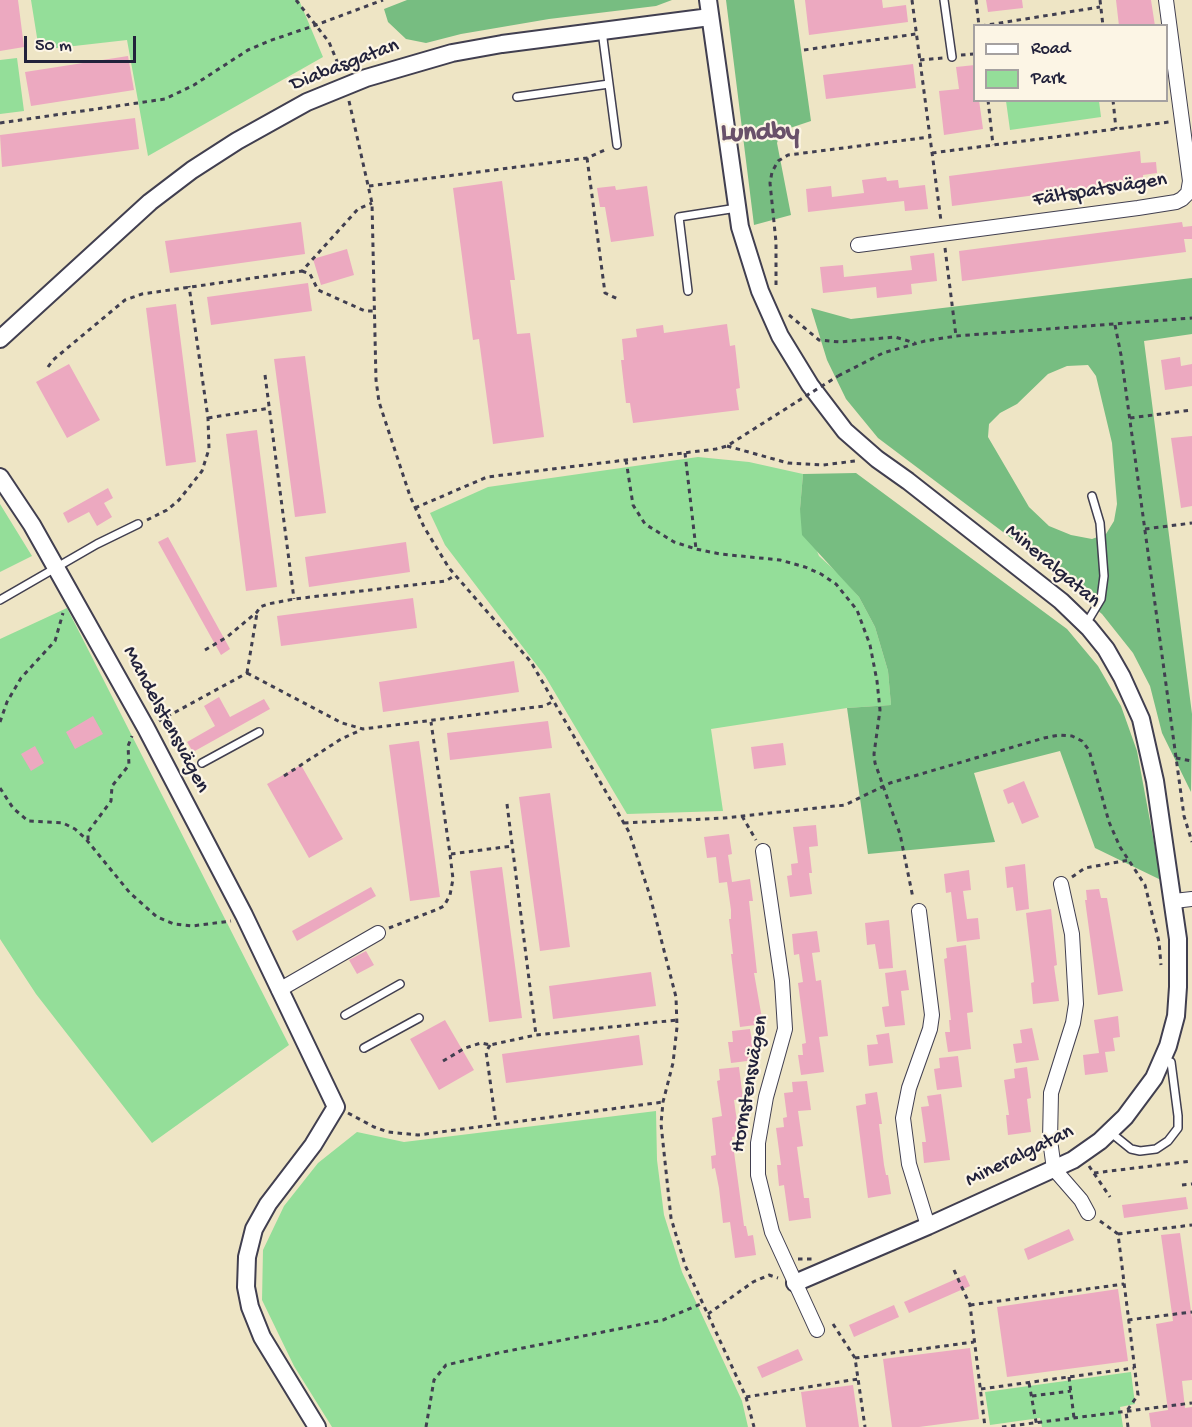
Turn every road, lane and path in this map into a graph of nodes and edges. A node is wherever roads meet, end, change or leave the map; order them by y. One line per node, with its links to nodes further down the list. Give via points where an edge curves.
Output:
1 (296, 0): 13 (path)
2 (383, 0): 13 (path)
3 (912, 0): 15 (path)
4 (944, 0): 17 (lane)
5 (976, 0): 10 (path)
6 (1100, 0): 8 (path)
7 (1166, 0): 24 (street, Fältspatsvägen)
8 (1101, 7): 11 (path); 12 (path)
9 (709, 8): 14 (street, Diabasgatan); 34 (street, Mineralgatan)
10 (980, 24)
11 (993, 24)
12 (1103, 24)
13 (316, 26): 18 (path, via 329,42); 25 (path, via 248,50 165,99)
14 (602, 31): 19 (lane); 47 (street, Diabasgatan, via 452,53 366,78 307,102 228,147 150,202)
15 (916, 34): 16 (path); 27 (path)
16 (804, 50)
17 (952, 57)
18 (343, 76)
19 (609, 84): 21 (lane); 28 (lane)
20 (348, 95): 32 (path)
21 (517, 97)
22 (988, 102): 29 (path)
23 (1113, 102): 26 (path)
24 (1182, 120): 26 (path); 35 (street, Fältspatsvägen, via 1190,181 1188,193 1176,202)
25 (0, 123)
26 (1116, 129): 29 (path)
27 (930, 137): 30 (path); 40 (path, via 788,156 778,161 770,183)
28 (617, 145): 31 (path)
29 (993, 145): 30 (path)
30 (932, 153): 35 (path)
31 (587, 158): 32 (path); 41 (path, via 605,292)
32 (369, 186): 33 (path)
33 (372, 203): 37 (path, via 358,208); 42 (path)
34 (737, 208): 39 (lane, via 679,217); 72 (street, Mineralgatan, via 760,291 780,336 810,386 845,431)
35 (943, 234): 36 (street, Fältspatsvägen); 46 (path)
36 (858, 245)
37 (302, 271): 38 (path); 42 (path, via 310,274 318,290 365,311)
38 (189, 286): 49 (path, via 125,300); 53 (path)
39 (688, 291)
40 (777, 291)
41 (618, 299)
42 (375, 311): 61 (path, via 377,393)
43 (785, 311): 48 (path, via 819,340 895,337)
44 (1192, 318): 45 (path)
45 (1115, 325): 46 (path); 54 (path)
46 (956, 336): 48 (path)
47 (0, 339)
48 (915, 343): 55 (path, bridge, via 838,376)
49 (48, 367)
50 (265, 375): 51 (path)
51 (270, 408): 53 (path); 69 (path)
52 (1192, 410): 54 (path)
53 (208, 418): 63 (path, via 209,449 202,471 179,500)
54 (1130, 418): 64 (path)
55 (728, 446): 56 (path); 58 (path, via 788,463 824,465)
56 (685, 453): 57 (path); 65 (path)
57 (626, 460): 61 (path, via 487,477); 65 (path, via 629,489 640,518 674,542)
58 (855, 461)
59 (0, 477): 66 (street, Mandelstensvägen)
60 (1092, 496): 72 (lane, via 1100,523 1104,576 1101,600)
61 (415, 508): 67 (path)
62 (1192, 523): 64 (path)
63 (138, 524): 66 (lane)
64 (1145, 529): 81 (path)
65 (696, 549): 85 (path, via 805,567 836,584 847,596 864,626 874,663 880,710 875,763)
66 (57, 568): 68 (street, Mandelstensvägen); 70 (lane)
67 (455, 575): 69 (path, via 446,581); 75 (path, via 531,662)
68 (68, 588): 76 (path, via 55,641 21,678); 78 (street, Mandelstensvägen)
69 (294, 599): 71 (path, via 268,604)
70 (0, 600)
71 (257, 612): 73 (path); 74 (path)
72 (1086, 624): 98 (street, Mineralgatan, via 1106,649 1141,719)
73 (205, 650)
74 (247, 673): 78 (path); 79 (path, via 342,723)
75 (554, 701): 77 (path, via 544,706); 89 (path)
76 (0, 722)
77 (431, 722): 79 (path); 94 (path)
78 (146, 728): 90 (path, via 132,736 129,765 112,786 111,801 88,832); 100 (street, Mandelstensvägen)
79 (363, 729): 84 (path)
80 (259, 732): 83 (lane)
81 (1175, 758): 82 (path); 91 (path)
82 (1192, 761)
83 (202, 763)
84 (284, 776)
85 (883, 786): 88 (path, via 845,805); 95 (path, via 1044,738 1072,736 1089,750 1109,822); 99 (path, via 900,834)
86 (0, 788): 90 (path, via 13,808 28,821 63,823)
87 (507, 804): 92 (path)
88 (742, 816): 89 (path); 93 (path)
89 (624, 823): 107 (path, via 650,896 672,978)
90 (88, 842): 100 (path, via 130,893 157,917 192,926 227,923)
91 (1192, 842)
92 (512, 846): 94 (path); 108 (path)
93 (763, 851): 129 (street, Hornstensvägen, via 785,1029 766,1097 758,1143 758,1175 772,1232)
94 (450, 854): 101 (path, via 453,879 444,906)
95 (1129, 860): 96 (path, via 1085,868); 102 (path, via 1144,885)
96 (1062, 884): 119 (street, via 1072,934 1076,1004 1051,1093)
97 (1192, 898): 98 (street)
98 (1174, 901): 111 (street, Mineralgatan, via 1178,939 1176,1016)
99 (919, 911): 125 (street, via 932,1015 903,1118 909,1164)
100 (244, 915): 104 (street, Mandelstensvägen)
101 (378, 933): 104 (street)
102 (1162, 969)
103 (400, 984): 105 (lane)
104 (279, 990): 114 (street, Mandelstensvägen)
105 (345, 1015)
106 (419, 1018): 110 (lane)
107 (676, 1020): 108 (path); 113 (path, via 673,1063)
108 (536, 1035): 109 (path)
109 (490, 1045): 112 (path, via 473,1045); 115 (path, via 486,1058)
110 (364, 1048)
111 (1163, 1059): 116 (street, Mineralgatan, via 1154,1078); 116 (lane, via 1170,1062 1178,1128 1156,1149 1140,1151 1131,1149)
112 (443, 1061)
113 (663, 1102): 115 (path); 131 (path, via 662,1148 671,1218 679,1250)
114 (336, 1107): 115 (path, via 374,1127 402,1135); 152 (street, via 268,1204 254,1229 247,1257 246,1287 262,1337)
115 (496, 1124)
116 (1110, 1132): 117 (street, Mineralgatan)
117 (1081, 1155): 119 (street, Mineralgatan); 120 (path)
118 (1192, 1161): 120 (path)
119 (1054, 1169): 124 (street); 125 (street, Mineralgatan)
120 (1094, 1173): 123 (path)
121 (1192, 1184): 122 (path)
122 (1182, 1185)
123 (1110, 1197)
124 (1088, 1213): 127 (path)
125 (928, 1226): 129 (street, Mineralgatan)
126 (1192, 1226): 127 (path)
127 (1118, 1234): 130 (path)
128 (954, 1270): 132 (path)
129 (795, 1283): 134 (path, via 769,1275 745,1286); 137 (street, Hornstensvägen)
130 (1124, 1284): 132 (path); 135 (path)
131 (703, 1303): 134 (path); 153 (path, via 663,1320 446,1365 434,1380)
132 (970, 1305): 138 (path)
133 (1192, 1312): 135 (path)
134 (708, 1314): 147 (path)
135 (1128, 1320): 140 (path)
136 (833, 1324): 139 (path)
137 (817, 1330)
138 (974, 1342): 139 (path); 144 (path)
139 (855, 1358): 142 (path)
140 (1134, 1368): 141 (path); 149 (path, via 1138,1395)
141 (1069, 1377): 143 (path); 145 (path)
142 (858, 1379): 147 (path); 155 (path)
143 (1029, 1383): 144 (path); 146 (path)
144 (981, 1389): 156 (path)
145 (1071, 1391): 146 (path); 150 (path)
146 (1032, 1396): 151 (path)
147 (746, 1397): 154 (path)
148 (1192, 1403): 149 (path)
149 (1126, 1412): 150 (path); 158 (path)
150 (1074, 1418): 151 (path)
151 (1037, 1425): 157 (path)
152 (317, 1427)
153 (426, 1427)
154 (754, 1427)
155 (865, 1427)
156 (985, 1427)
157 (1002, 1427)
158 (1128, 1427)

